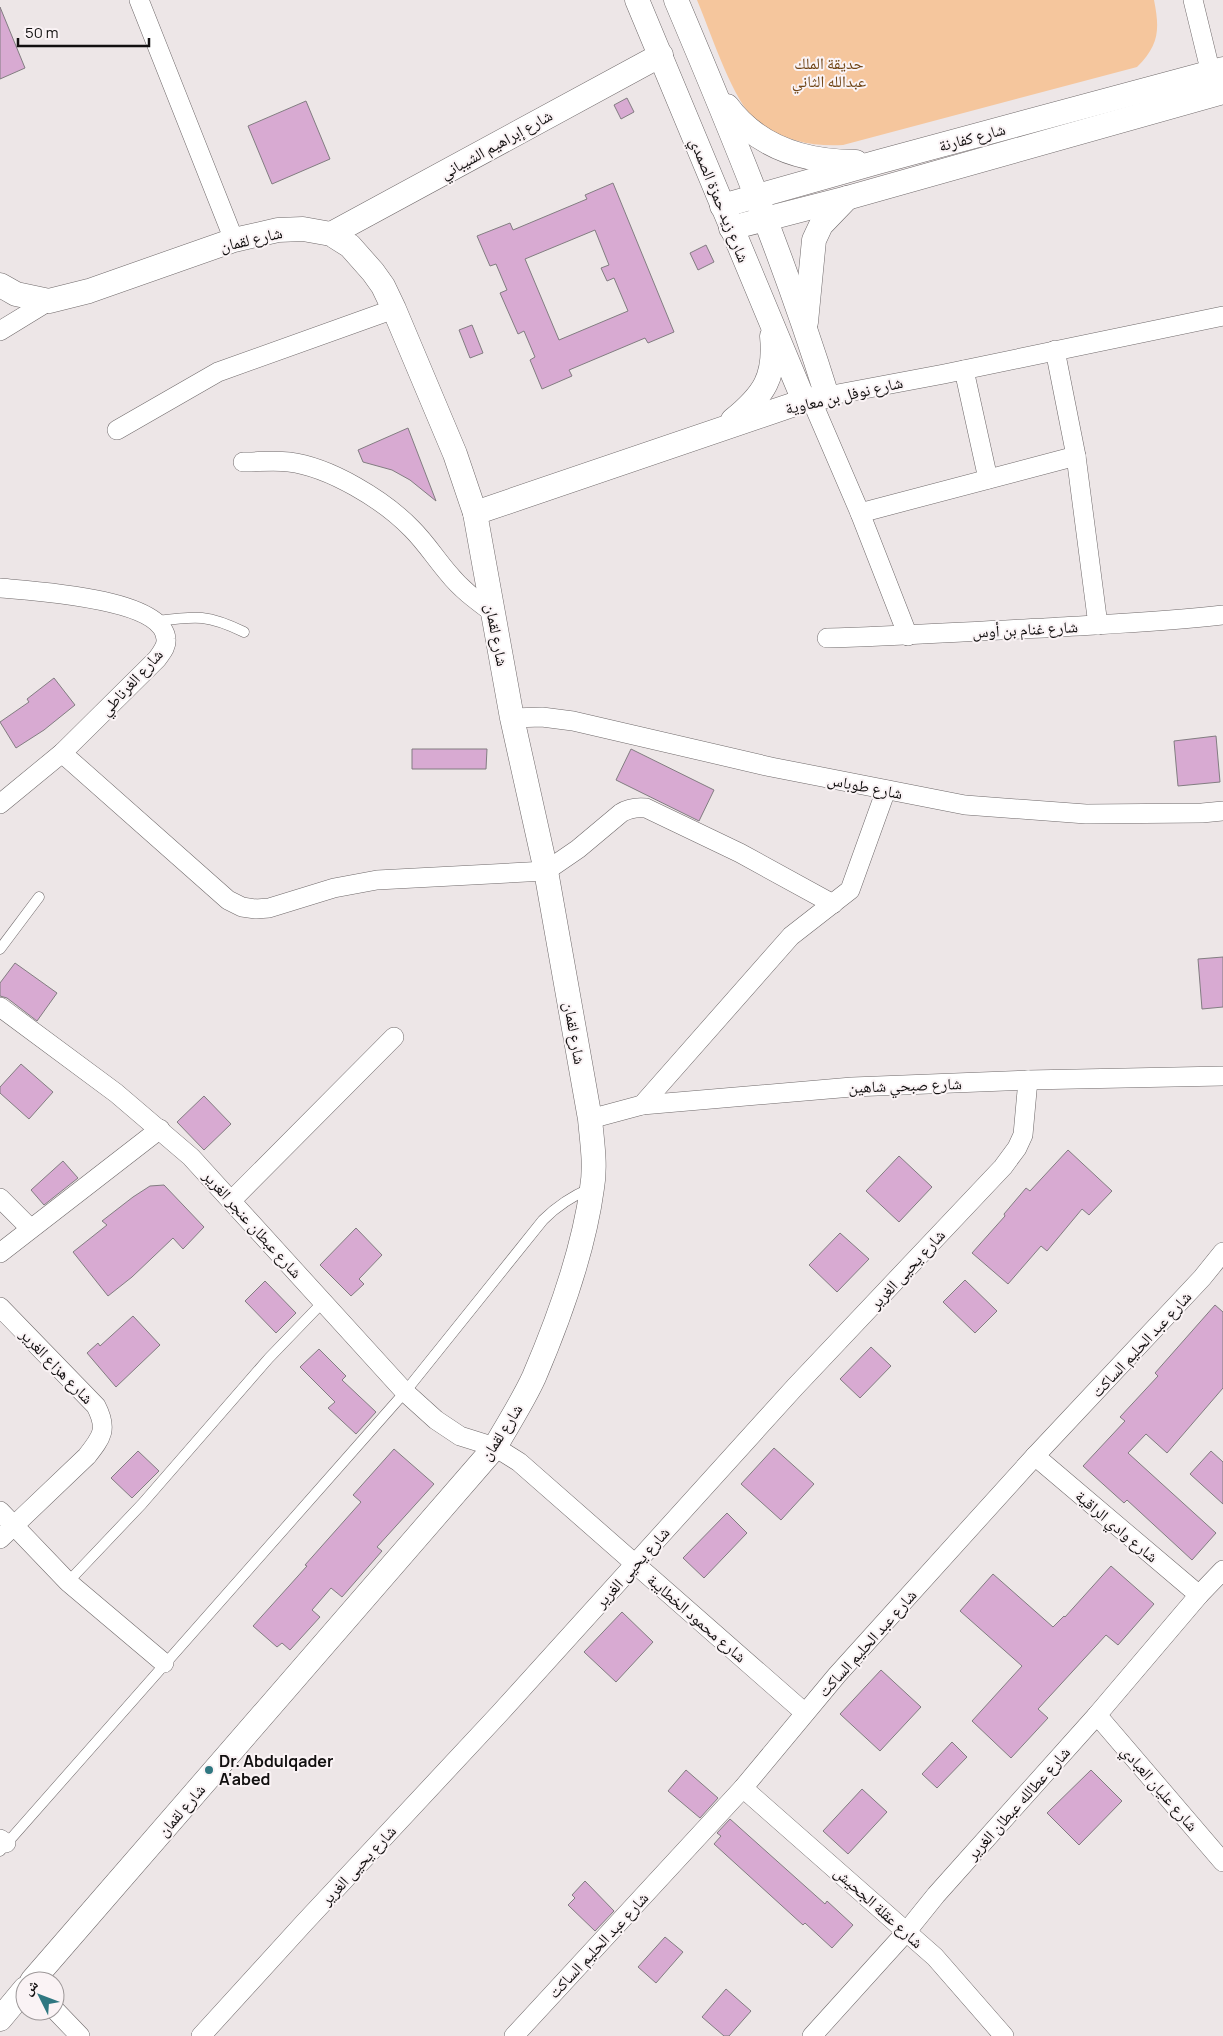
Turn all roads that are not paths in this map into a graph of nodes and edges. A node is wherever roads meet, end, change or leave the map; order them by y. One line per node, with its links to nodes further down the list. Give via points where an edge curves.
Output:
1 (139, 0): 14 (street)
2 (637, 0): 5 (street, شارع زيد حمزة الصمدي)
3 (676, 0): 7 (street, شارع زيد حمزة الصمدي)
4 (1193, 0): 6 (street)
5 (661, 56): 11 (street, شارع زيد حمزة الصمدي); 13 (street, شارع إبراهيم الشيباني)
6 (1218, 82): 8 (street, شارع كفارنة); 10 (street, شارع كفارنة)
7 (713, 88): 8 (street, via 732,114 764,141 816,159); 9 (street, شارع زيد حمزة الصمدي)
8 (878, 162): 9 (street, شارع كفارنة)
9 (756, 197): 11 (street, شارع كفارنة); 12 (street, شارع زيد حمزة الصمدي)
10 (847, 198): 12 (street, شارع كفارنة); 20 (street, via 821,225 814,240)
11 (727, 217): 12 (street, شارع كفارنة); 19 (street, شارع زيد حمزة الصمدي)
12 (764, 219): 20 (street, شارع زيد حمزة الصمدي)
13 (331, 234): 14 (street, شارع لقمان, via 303,229 278,230); 17 (street, شارع لقمان, via 363,259 383,286)
14 (234, 240): 16 (street, شارع لقمان, via 89,291)
15 (0, 285): 16 (street, via 16,294)
16 (49, 301): 21 (street)
17 (394, 309): 26 (street, via 218,372); 30 (street, شارع لقمان, via 455,454)
18 (1223, 316): 22 (street, شارع نوفل بن معاوية)
19 (771, 322): 24 (street, شارع زيد حمزة الصمدي); 25 (street, via 770,377 755,401)
20 (805, 326): 24 (street, شارع زيد حمزة الصمدي)
21 (0, 331)
22 (1055, 350): 23 (street, شارع نوفل بن معاوية); 27 (street)
23 (964, 370): 24 (street, شارع نوفل بن معاوية); 29 (street)
24 (814, 399): 25 (street, شارع نوفل بن معاوية); 31 (street)
25 (722, 429): 30 (street, شارع نوفل بن معاوية)
26 (117, 430)
27 (1076, 456): 29 (street); 36 (street)
28 (243, 462): 33 (street, via 288,462 312,467 379,502 411,528 468,594)
29 (988, 479): 31 (street)
30 (475, 513): 33 (street, شارع لقمان)
31 (860, 514): 38 (street)
32 (0, 588): 35 (street, شارع الغرناطي, via 59,593 127,606 149,615)
33 (492, 612): 40 (street, شارع لقمان)
34 (1223, 615): 36 (street, شارع غنام بن أوس)
35 (156, 622): 37 (lane, via 204,617); 41 (street, شارع الغرناطي, via 166,639 157,659)
36 (1098, 625): 38 (street, شارع غنام بن أوس)
37 (244, 632)
38 (908, 636): 39 (street, شارع غنام بن أوس)
39 (827, 638)
40 (512, 718): 42 (street, شارع طوباس, via 573,721); 45 (street, شارع لقمان)
41 (62, 753): 43 (street, شارع الغرناطي); 45 (street, via 228,900 242,907 269,908 334,888 376,880)
42 (886, 790): 44 (street, شارع طوباس, via 965,805 1086,814); 47 (street, via 850,890)
43 (0, 804)
44 (1223, 811)
45 (546, 871): 47 (street, via 621,813 628,809 646,808 740,853); 54 (street, شارع لقمان)
46 (39, 897): 48 (lane)
47 (833, 904): 53 (street, via 791,936)
48 (0, 949)
49 (0, 1007): 55 (street, شارع عبطان عنجر الغرير, via 116,1092)
50 (394, 1036): 58 (street)
51 (1223, 1076): 52 (street, شارع صبحي شاهين)
52 (1028, 1080): 53 (street, شارع صبحي شاهين, via 852,1087); 70 (street, شارع يحيى الغرير, via 1023,1135 1003,1167 794,1388)
53 (642, 1105): 54 (street, شارع صبحي شاهين)
54 (590, 1119): 56 (street, شارع لقمان)
55 (160, 1129): 58 (street, شارع عبطان عنجر الغرير); 59 (street)
56 (593, 1187): 64 (lane, via 569,1198 544,1220); 65 (street, شارع لقمان, via 576,1261 534,1378)
57 (0, 1198): 59 (street)
58 (231, 1201): 62 (street, شارع عبطان عنجر الغرير)
59 (30, 1228): 61 (street)
60 (1223, 1252): 66 (street, شارع عبد الحليم الساكت)
61 (0, 1253)
62 (323, 1302): 64 (street, شارع عبطان عنجر الغرير); 72 (lane)
63 (0, 1307): 68 (street, شارع هزاع الغرير, via 96,1406 103,1430 87,1456)
64 (405, 1392): 65 (street, شارع عبطان عنجر الغرير, via 460,1436); 74 (lane)
65 (495, 1447): 70 (street, شارع محمود الخطايبة, via 538,1477); 81 (street, شارع لقمان)
66 (1035, 1456): 73 (street, شارع وادي الراقية); 75 (street, شارع عبد الحليم الساكت)
67 (0, 1511): 68 (street)
68 (14, 1527): 69 (street, شارع هزاع الغرير); 72 (street)
69 (0, 1539)
70 (635, 1564): 75 (street, شارع محمود الخطايبة); 86 (street, شارع يحيى الغرير)
71 (1223, 1570): 73 (street, شارع عطالله عبطان الغرير)
72 (68, 1582): 74 (street)
73 (1199, 1595): 76 (street, شارع عطالله عبطان الغرير)
74 (164, 1663): 78 (lane)
75 (806, 1713): 77 (street, شارع عبد الحليم الساكت)
76 (1097, 1715): 79 (street, شارع عليان العبادي); 80 (street, شارع عطالله عبطان الغرير)
77 (743, 1788): 80 (street, شارع عقلة الجحيش); 87 (street, شارع عبد الحليم الساكت)
78 (2, 1845)
79 (1223, 1862)
80 (907, 1931): 88 (street, شارع عطالله عبطان الغرير); 89 (street, شارع عقلة الجحيش, via 935,1957)
81 (41, 1971)
82 (15, 2001): 83 (street)
83 (0, 2019)
84 (65, 2020): 85 (street)
85 (80, 2036)
86 (201, 2036)
87 (514, 2036)
88 (812, 2036)
89 (1004, 2036)

